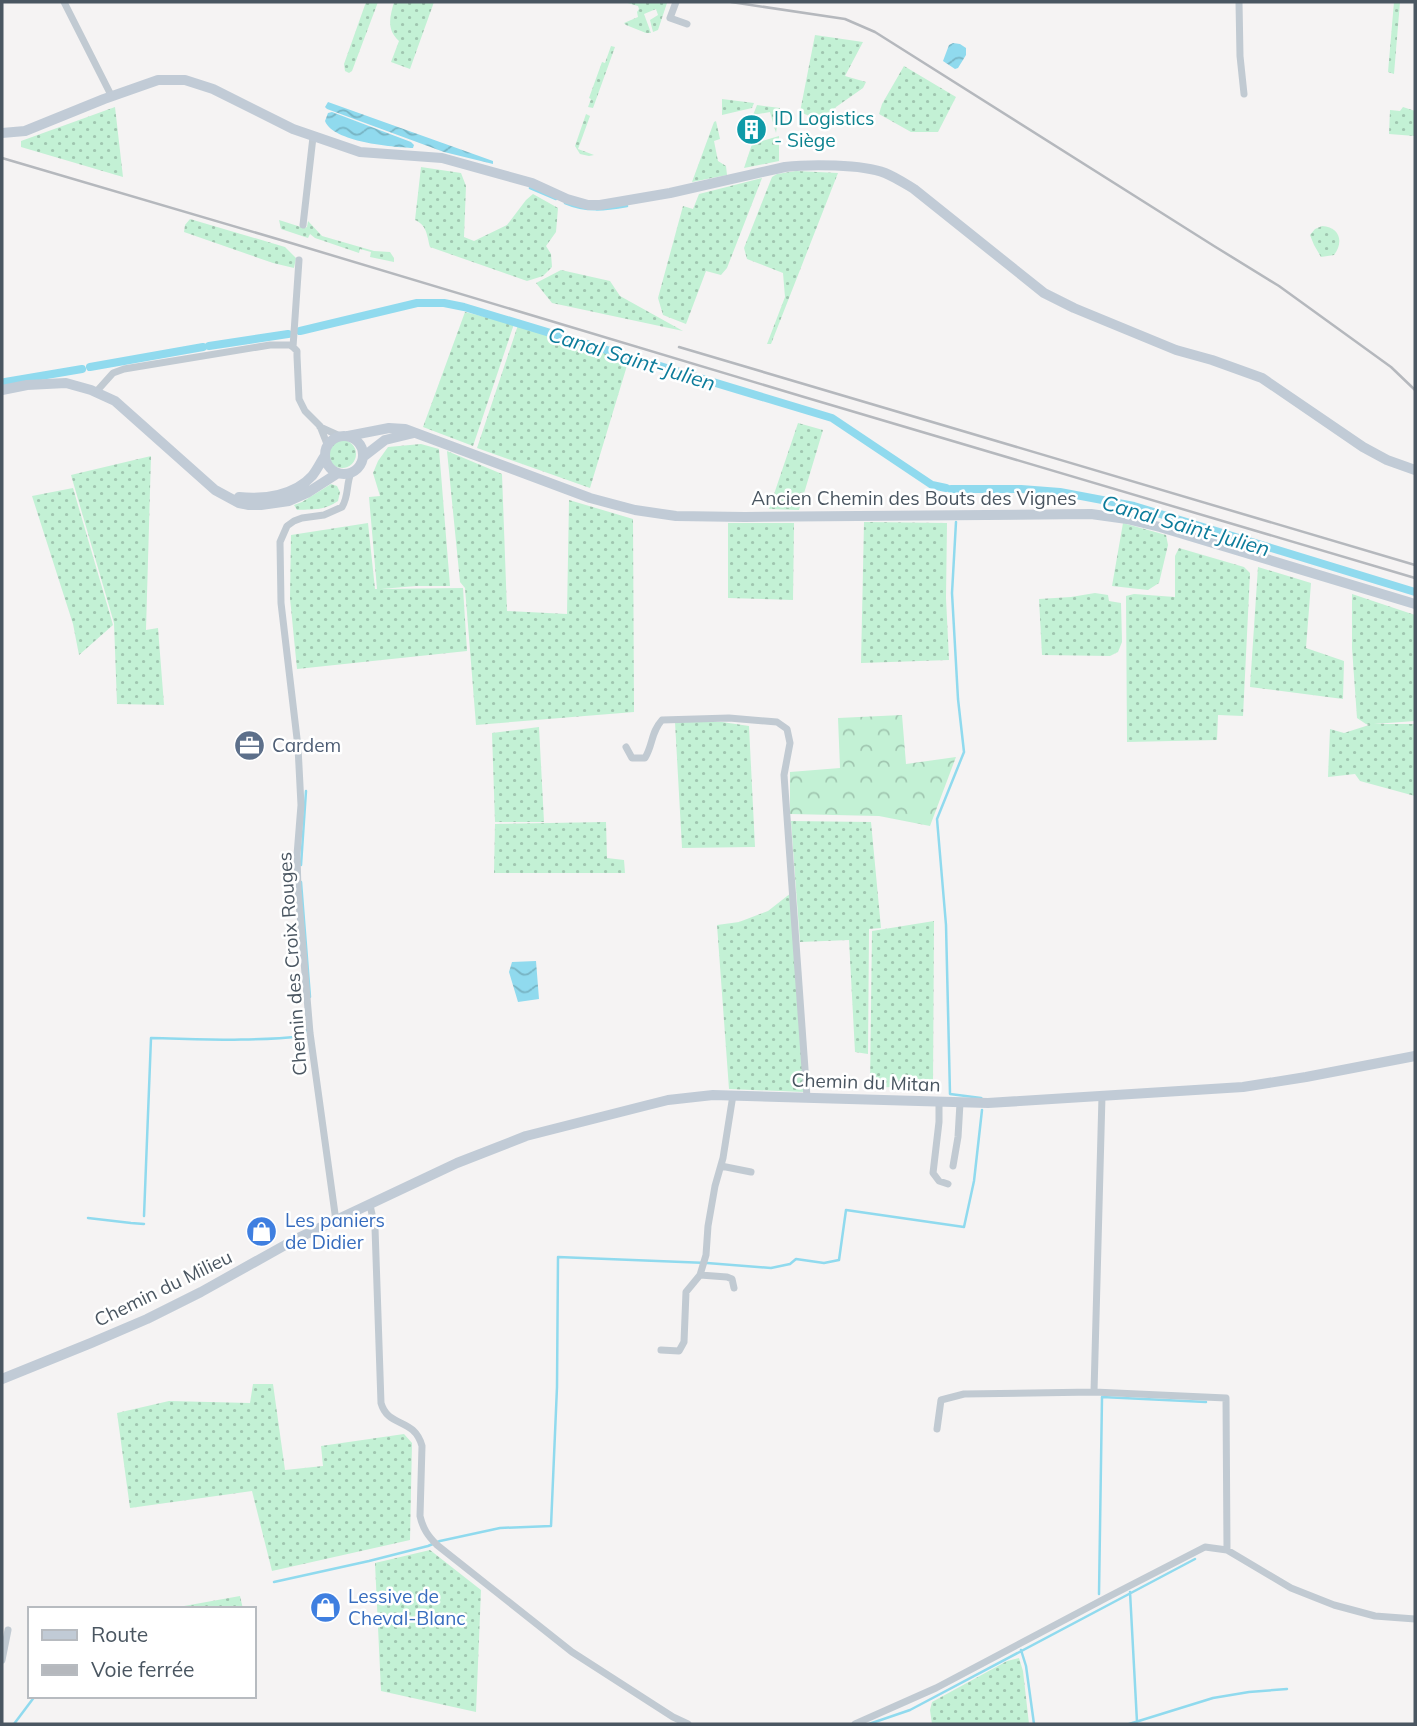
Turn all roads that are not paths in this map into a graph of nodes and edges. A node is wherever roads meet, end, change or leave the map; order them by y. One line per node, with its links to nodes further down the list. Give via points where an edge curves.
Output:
1 (64, 2): 6 (street)
2 (676, 2): 4 (street, via 670,18)
3 (1239, 2): 5 (street)
4 (687, 24)
5 (1244, 94)
6 (111, 97): 7 (street, via 25,131); 8 (street, via 158,80 185,80)
7 (2, 133)
8 (313, 137): 9 (street); 20 (street, via 360,152 442,158 532,183 588,205 802,165 881,172 914,189 1044,293 1140,336 1262,378 1363,447)
9 (303, 225)
10 (299, 260): 11 (street)
11 (293, 347): 13 (street, via 270,345 124,369 113,373); 14 (street, via 298,356 299,399)
12 (2, 388): 13 (street, via 66,383)
13 (96, 392): 23 (street, via 115,401)
14 (320, 426): 16 (street); 17 (street)
15 (415, 433): 16 (street, Ancien Chemin des Bouts des Vignes, via 389,428); 19 (street, via 385,440); 25 (street, Ancien Chemin des Bouts des Vignes, via 590,498 635,510 745,517 1103,516 1160,527)
16 (344, 436): 17 (street); 19 (street, via 361,446)
17 (327, 444): 18 (street)
18 (324, 457): 22 (street); 23 (street, via 310,478 279,495 249,498)
19 (363, 457): 21 (street)
20 (1415, 470)
21 (351, 473): 22 (street); 24 (street)
22 (338, 474): 23 (street, via 280,503 249,505); 24 (street)
23 (223, 494)
24 (347, 495): 38 (street, Chemin des Croix Rouges, via 334,512 293,521 280,542 281,603 299,760 301,929)
25 (1415, 604)
26 (626, 747): 30 (street, via 632,758 645,758 655,727 662,720 729,718 777,722 787,729 790,743 784,775)
27 (1415, 1056): 29 (street, Chemin du Mitan, via 1243,1087)
28 (733, 1095): 30 (street, Chemin du Mitan); 33 (street); 37 (street, Chemin du Mitan, via 668,1100 526,1136)
29 (1102, 1096): 32 (street, Chemin du Mitan); 43 (street)
30 (807, 1097): 31 (street, Chemin du Mitan)
31 (939, 1103): 32 (street, Chemin du Mitan); 36 (street, via 933,1173)
32 (960, 1103): 34 (street)
33 (721, 1166): 35 (street); 39 (street, via 708,1226 711,1242)
34 (953, 1166)
35 (751, 1172)
36 (948, 1184)
37 (370, 1205): 38 (street, Chemin du Mitan); 49 (street, via 381,1404 383,1412 419,1437 420,1516 427,1536 572,1652)
38 (336, 1221): 42 (street, Chemin du Milieu, via 157,1314)
39 (699, 1275): 40 (street, via 727,1277); 41 (street, via 686,1292 684,1342 679,1351)
40 (734, 1288)
41 (661, 1349)
42 (2, 1378)
43 (1094, 1392): 44 (street, via 948,1397 941,1400); 45 (street, via 1226,1398)
44 (937, 1429)
45 (1227, 1550): 46 (street, via 1291,1588 1334,1605 1375,1616); 50 (street, via 1205,1547 936,1688)
46 (1415, 1619)
47 (8, 1630): 48 (street)
48 (2, 1660)
49 (688, 1724)
50 (855, 1724)

